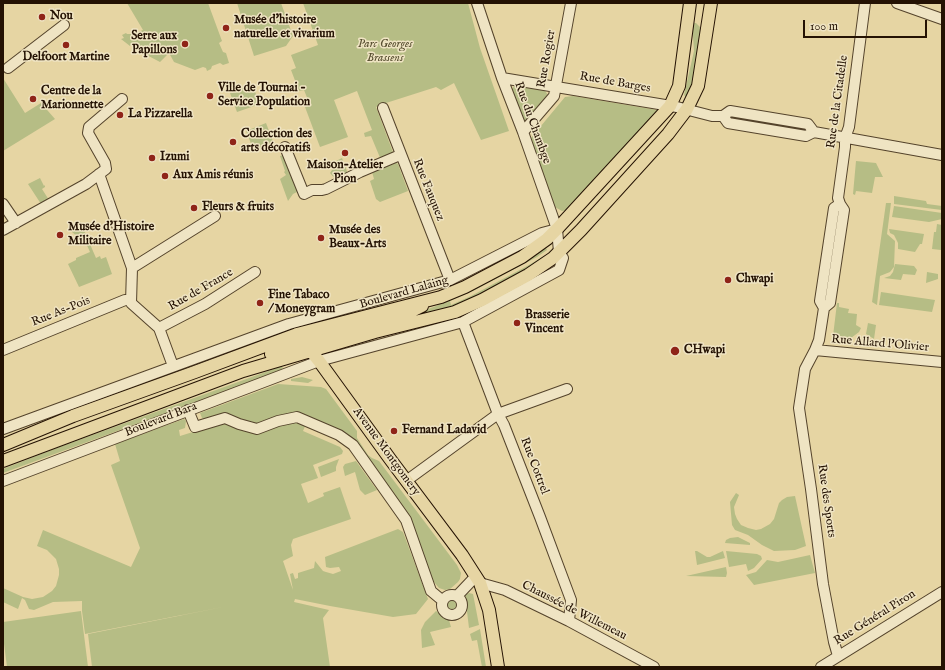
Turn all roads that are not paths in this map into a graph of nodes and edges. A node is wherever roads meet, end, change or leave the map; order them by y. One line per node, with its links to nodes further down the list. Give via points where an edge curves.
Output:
1 (477, 3): 10 (street, Rue du Chambge)
2 (571, 3): 11 (street, Rue Rogier)
3 (690, 3): 13 (main road, Boulevard Lalaing, via 679,86)
4 (711, 3): 15 (main road, via 698,86)
5 (865, 3): 17 (street, Rue de la Citadelle, via 849,127)
6 (897, 3): 7 (street)
7 (942, 19)
8 (64, 24): 9 (street)
9 (8, 68)
10 (502, 78): 11 (street, Rue de Barges); 16 (street, Rue du Chambge)
11 (555, 86): 13 (street, Rue de Barges); 16 (street, Rue Rogier, via 554,96)
12 (122, 100): 21 (street, via 89,127 88,133 105,163 106,169)
13 (670, 106): 15 (street, Rue de Barges); 25 (main road, Boulevard Lalaing)
14 (383, 108): 19 (street, Rue Fauquez)
15 (687, 109): 17 (street, Rue de Barges, via 712,116 723,116 728,123 806,136 814,132); 27 (main road, via 668,134)
16 (523, 132): 25 (street, Rue du Chambge)
17 (845, 138): 20 (street, Rue de Barges); 36 (street, Rue de la Citadelle, via 838,198 844,210 830,303 824,308)
18 (285, 147): 19 (street, via 304,194 312,190 326,189)
19 (400, 155): 30 (street, Rue Fauquez)
20 (942, 155)
21 (99, 174): 24 (street, via 86,184); 28 (street)
22 (3, 204): 24 (street)
23 (215, 216): 28 (street)
24 (16, 222): 26 (street)
25 (557, 229): 27 (street, Rue du Chambge); 30 (street, Boulevard Lalaing, via 542,233); 34 (main road, Boulevard Lalaing, via 522,257 465,287 441,297)
26 (3, 230)
27 (559, 252): 32 (street, via 563,258 559,270); 34 (main road, via 528,275 455,312 376,332)
28 (132, 268): 31 (street)
29 (255, 272): 33 (street, Rue de France, via 205,304)
30 (450, 280): 34 (street, Boulevard Lalaing)
31 (130, 300): 33 (street, via 132,305); 35 (street, Rue As-Pois)
32 (463, 322): 37 (street); 42 (street, Rue Cottrel)
33 (159, 328): 39 (street)
34 (300, 338): 37 (main road, Avenue Montgomery); 39 (street); 44 (main road, via 257,348 73,416); 45 (main road, Boulevard Bara, via 243,371)
35 (3, 350)
36 (815, 350): 38 (street, Rue Allard l'Olivier); 53 (street, Rue des Sports, via 805,369 799,408 823,584)
37 (319, 360): 41 (street, Boulevard Bara); 47 (main road, Avenue Montgomery)
38 (942, 362)
39 (173, 366): 43 (street)
40 (567, 389): 42 (street)
41 (188, 410): 46 (street, Boulevard Bara); 51 (street, via 195,427 225,418 257,429 297,417 339,435 353,445 406,520 431,591)
42 (498, 414): 47 (street); 52 (street, Rue Cottrel, via 571,600)
43 (3, 429)
44 (3, 445)
45 (3, 461)
46 (3, 480)
47 (406, 481): 48 (main road, Avenue Montgomery)
48 (478, 579): 50 (street); 52 (street, Chaussée de Willemeau); 54 (main road, Avenue Montgomery, via 485,596)
49 (942, 592): 53 (street, Rue Général Piron)
50 (456, 596): 51 (street, via 447,596); 51 (street, via 462,607 456,614 446,613)
51 (443, 601)
52 (569, 621): 55 (street, Chaussée de Willemeau)
53 (838, 656): 56 (street, Rue Général Piron)
54 (498, 667)
55 (654, 667)
56 (821, 667)

